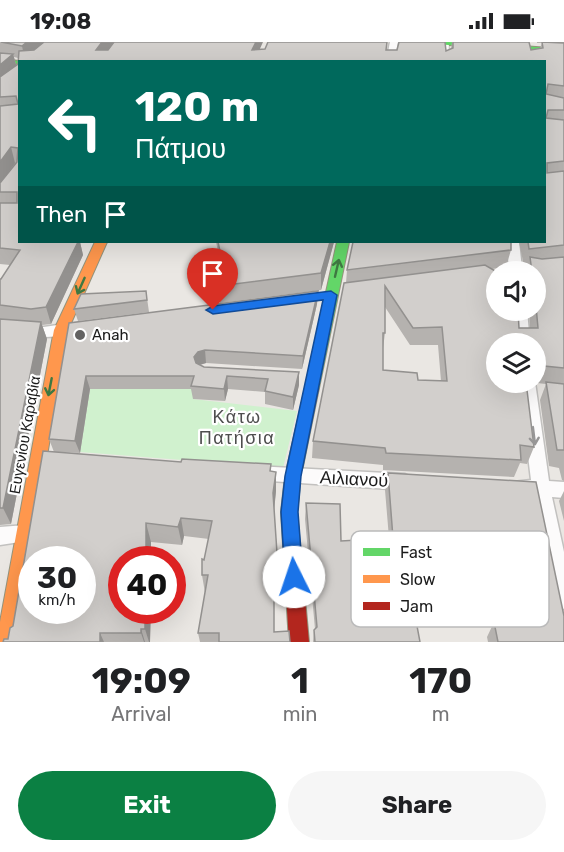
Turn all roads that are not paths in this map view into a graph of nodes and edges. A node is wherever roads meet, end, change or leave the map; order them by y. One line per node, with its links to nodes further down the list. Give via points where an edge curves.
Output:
1 (394, 42): 6 (street)
2 (443, 42): 3 (street); 7 (lane)
3 (532, 51): 4 (street)
4 (564, 51)
5 (0, 60): 8 (street)
6 (390, 60)
7 (446, 60)
8 (18, 62)
9 (101, 243): 17 (street, Ευγενίου Καραβία, one-way to 17)
10 (343, 243): 19 (street, one-way to 10)
11 (513, 243): 12 (street)
12 (516, 261)
13 (564, 267): 14 (street)
14 (546, 269)
15 (83, 327): 17 (street)
16 (0, 328): 17 (street, via 37,333)
17 (61, 330): 21 (street, Ευγενίου Καραβία, one-way to 21)
18 (293, 376): 19 (street)
19 (315, 378): 24 (street)
20 (528, 393): 27 (street, one-way to 27)
21 (36, 460): 22 (street); 29 (street, Ευγενίου Καραβία)
22 (60, 462)
23 (235, 472): 24 (street, Αιλιανού)
24 (293, 476): 25 (street, Αιλιανού); 33 (street, via 289,512)
25 (419, 482)
26 (499, 486): 27 (street)
27 (540, 489): 28 (street); 31 (street)
28 (564, 490)
29 (26, 534): 30 (street); 32 (street, Ευγενίου Καραβία)
30 (0, 536)
31 (564, 599)
32 (6, 642)
33 (299, 642)

